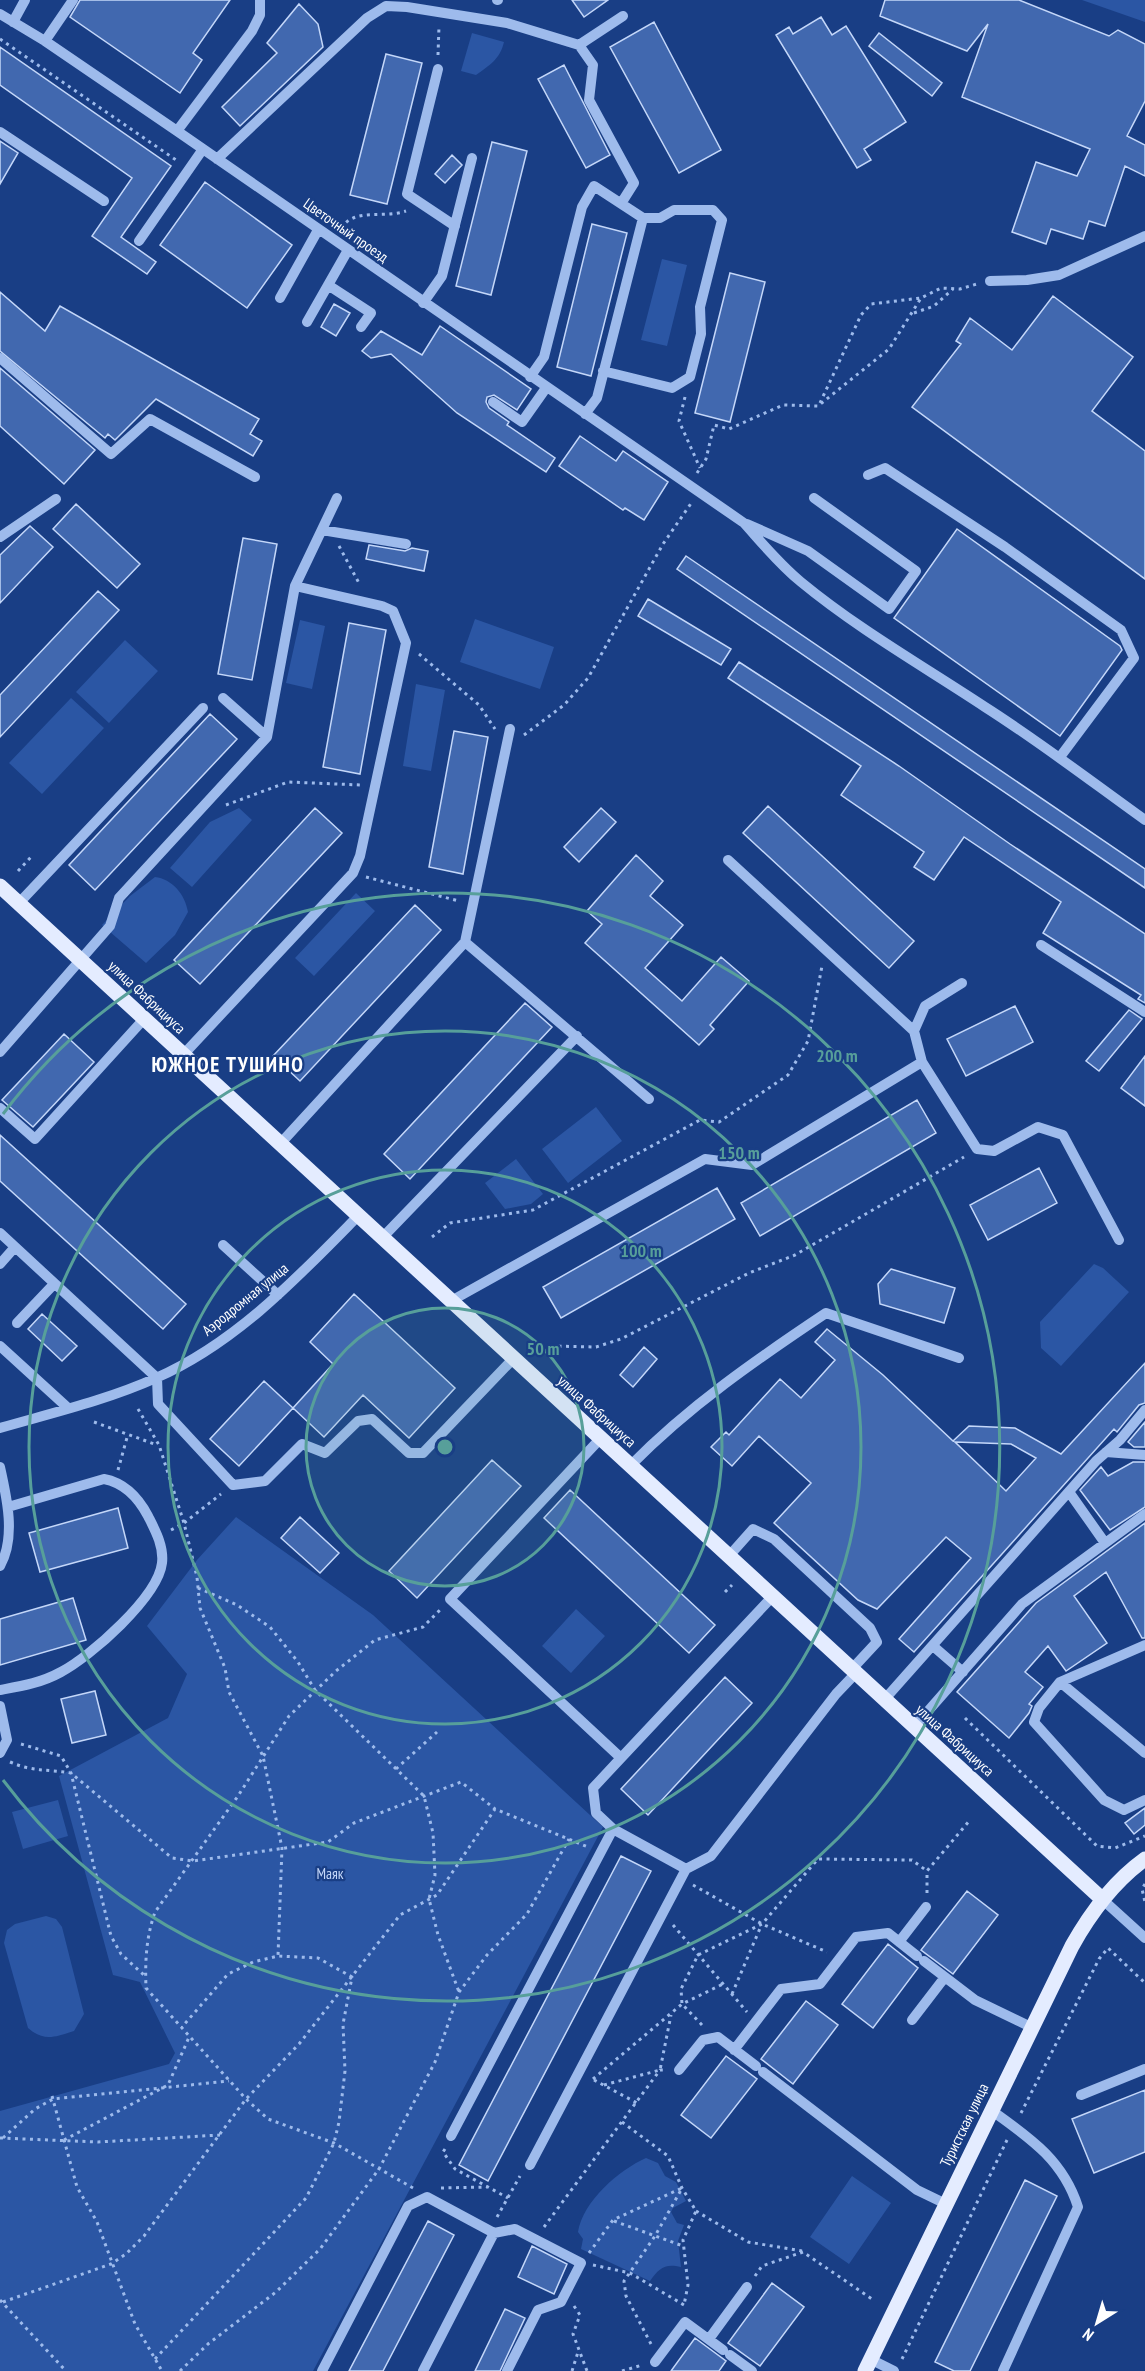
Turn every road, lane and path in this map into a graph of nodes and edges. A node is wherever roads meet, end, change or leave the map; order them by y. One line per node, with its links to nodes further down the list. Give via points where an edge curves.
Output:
1 (25, 0): 6 (street)
2 (73, 0): 9 (street)
3 (260, 0): 12 (street, via 260,15 252,31)
4 (439, 12): 10 (street, via 507,23); 11 (path); 16 (street, via 386,6 367,18)
5 (623, 16): 10 (street)
6 (7, 18): 7 (street); 9 (street, Цветочный проезд)
7 (0, 28)
8 (0, 39): 17 (path)
9 (45, 41): 12 (street, Цветочный проезд)
10 (579, 45): 20 (street, via 593,65 589,100 634,183)
11 (438, 69): 19 (street, via 407,194)
12 (177, 131): 14 (street, Цветочный проезд)
13 (0, 132): 18 (street)
14 (202, 148): 16 (street, Цветочный проезд); 17 (street)
15 (472, 158): 22 (street)
16 (217, 159): 24 (street, Цветочный проезд)
17 (189, 169): 26 (street)
18 (104, 201)
19 (417, 201): 22 (street); 23 (path, via 406,211 393,215 360,214 347,219)
20 (622, 202): 21 (street); 40 (street, via 594,186 582,207 544,357)
21 (643, 218): 38 (street); 39 (street, via 660,218 674,210 713,210 722,220 700,307 701,334)
22 (455, 225): 33 (street, via 442,276)
23 (339, 229)
24 (318, 230): 27 (street, Цветочный проезд); 31 (street)
25 (1145, 236): 28 (street, via 1059,275)
26 (139, 242)
27 (348, 250): 29 (street); 33 (street, Цветочный проезд)
28 (990, 280): 30 (path)
29 (328, 285): 35 (street); 36 (street, via 371,313)
30 (953, 289): 32 (path, via 941,288); 34 (path, via 934,306)
31 (280, 298)
32 (921, 298): 34 (path); 43 (path, via 872,304 861,315)
33 (423, 303): 40 (street, Цветочный проезд)
34 (913, 313): 43 (path, via 889,349)
35 (307, 322)
36 (361, 327)
37 (0, 358): 48 (street, via 111,454 150,420)
38 (603, 370): 39 (street, via 672,388); 44 (street, via 597,398)
39 (690, 376): 45 (path, via 680,421)
40 (530, 377): 41 (street, Цветочный проезд)
41 (546, 388): 42 (street, via 522,422); 44 (street, Цветочный проезд)
42 (493, 402)
43 (818, 406): 45 (path, via 783,405 729,429 714,425)
44 (585, 414): 49 (street, Цветочный проезд)
45 (700, 468): 47 (path)
46 (868, 475): 65 (street, via 885,468 1121,630 1134,658)
47 (695, 476)
48 (255, 477)
49 (699, 492): 53 (street, Цветочный проезд); 64 (path, via 663,544 588,678 564,705)
50 (337, 498): 54 (street)
51 (814, 498): 53 (street, via 916,571 889,609 808,551)
52 (56, 499): 55 (street)
53 (744, 522): 65 (street, via 801,582 920,667)
54 (326, 530): 56 (street); 57 (street); 58 (path)
55 (0, 537)
56 (406, 544)
57 (295, 586): 58 (street); 63 (street)
58 (374, 603): 59 (street, via 393,610)
59 (406, 643): 64 (path, via 478,705); 66 (street)
60 (223, 698): 63 (street)
61 (203, 708): 74 (street)
62 (510, 729): 64 (street)
63 (267, 737): 67 (street)
64 (506, 748): 75 (street)
65 (1060, 758): 68 (street)
66 (375, 786): 67 (path, via 288,782 220,808); 72 (street)
67 (202, 807): 79 (street, via 119,898 110,926)
68 (1145, 820)
69 (32, 856): 71 (path)
70 (728, 860): 78 (street)
71 (18, 871)
72 (353, 873): 75 (path); 86 (street)
73 (0, 886): 74 (main road, улица Фабрициуса)
74 (19, 903): 79 (main road, улица Фабрициуса)
75 (473, 904): 76 (street)
76 (465, 942): 84 (street); 90 (street)
77 (1041, 945): 81 (street)
78 (825, 949): 83 (street); 94 (path, via 808,1041 788,1075 719,1122 700,1120 533,1210 450,1223)
79 (82, 961): 82 (main road, улица Фабрициуса); 85 (street)
80 (962, 983): 83 (street, via 925,1006)
81 (1145, 1012)
82 (144, 1019): 86 (main road, улица Фабрициуса); 89 (street, via 35,1139)
83 (914, 1031): 87 (street)
84 (578, 1036): 88 (street); 95 (street)
85 (0, 1052)
86 (183, 1055): 90 (main road, улица Фабрициуса)
87 (922, 1062): 91 (street); 102 (street, via 752,1165 705,1158)
88 (650, 1099)
89 (0, 1108)
90 (280, 1144): 92 (main road, улица Фабрициуса)
91 (977, 1149): 96 (street, via 994,1151 1038,1127 1063,1135); 105 (path, via 795,1255 621,1339 596,1347)
92 (358, 1216): 95 (main road, улица Фабрициуса); 101 (street, Аэродромная улица)
93 (0, 1233): 98 (street)
94 (432, 1237)
95 (382, 1238): 102 (main road, улица Фабрициуса)
96 (1119, 1240)
97 (223, 1245): 101 (street)
98 (15, 1247): 99 (street); 100 (street)
99 (0, 1264)
100 (54, 1284): 103 (street); 108 (street)
101 (278, 1295): 108 (street, Аэродромная улица, via 210,1347)
102 (451, 1301): 107 (main road, улица Фабрициуса)
103 (17, 1323)
104 (0, 1346): 109 (street)
105 (551, 1346)
106 (959, 1358): 119 (street, via 826,1313 738,1371 655,1440)
107 (513, 1359): 115 (main road, улица Фабрициуса); 122 (street, via 423,1453 409,1453 372,1419 358,1421 325,1453 302,1444 265,1481)
108 (157, 1378): 109 (street, Аэродромная улица); 122 (street, via 158,1404)
109 (68, 1408): 113 (street, Аэродромная улица)
110 (138, 1409): 116 (path)
111 (1145, 1410): 117 (street)
112 (94, 1422): 114 (path)
113 (0, 1428)
114 (128, 1434): 116 (path); 121 (path)
115 (600, 1439): 119 (main road, улица Фабрициуса); 134 (street)
116 (159, 1445): 126 (path)
117 (1106, 1452): 118 (street); 123 (street)
118 (1145, 1455)
119 (630, 1466): 128 (main road, улица Фабрициуса)
120 (0, 1467): 124 (street)
121 (115, 1481): 124 (street, via 104,1479); 140 (street, via 140,1501 158,1536 162,1563 154,1584 114,1629 78,1661 32,1685)
122 (233, 1485): 126 (path)
123 (1069, 1492): 127 (street); 136 (street)
124 (8, 1507): 129 (street, via 7,1554)
125 (1145, 1514): 127 (street)
126 (184, 1523): 131 (path)
127 (1105, 1543): 138 (street, via 1022,1604)
128 (729, 1556): 133 (main road, улица Фабрициуса); 137 (street, via 753,1529 774,1539 870,1628 877,1642)
129 (0, 1566)
130 (732, 1585): 132 (path)
131 (198, 1588): 141 (path, via 237,1605 270,1626); 150 (path, via 200,1608 225,1668 229,1692)
132 (725, 1592)
133 (773, 1596): 137 (main road, улица Фабрициуса); 151 (street)
134 (450, 1599): 141 (path, via 423,1626 375,1640); 151 (street)
135 (1145, 1645): 139 (street)
136 (933, 1646): 138 (street); 142 (street)
137 (854, 1671): 142 (main road, улица Фабрициуса); 167 (street, via 711,1856)
138 (963, 1672): 145 (street)
139 (1060, 1682): 149 (street); 156 (street, via 1039,1708 1035,1722 1040,1731 1104,1800 1124,1810)
140 (0, 1690)
141 (315, 1690): 150 (path, via 289,1716); 153 (path)
142 (884, 1700): 145 (main road, улица Фабрициуса)
143 (0, 1706): 147 (street)
144 (965, 1718): 160 (path, via 1096,1846 1115,1848)
145 (915, 1727): 170 (main road, улица Фабрициуса)
146 (437, 1732): 153 (path)
147 (7, 1740): 148 (street); 154 (path, via 61,1756)
148 (0, 1753)
149 (1145, 1753)
150 (263, 1756): 162 (path); 165 (path)
151 (621, 1758): 159 (street, via 593,1788 596,1813)
152 (13, 1763): 154 (path, via 39,1772)
153 (396, 1768): 155 (path)
154 (70, 1773): 165 (path, via 172,1858); 180 (path, via 111,1936 121,1954)
155 (424, 1796): 157 (path, via 460,1782); 162 (path, via 354,1823 328,1842); 169 (path, via 433,1833 435,1875)
156 (1145, 1800)
157 (495, 1809): 161 (path); 169 (path, via 438,1895)
158 (970, 1820): 166 (path)
159 (613, 1829): 163 (street); 167 (street)
160 (1145, 1836)
161 (569, 1839): 163 (path); 184 (path, via 527,1914 487,1955)
162 (282, 1848): 165 (path); 178 (path)
163 (601, 1852): 210 (street)
164 (1145, 1859): 170 (main road, Туристская улица)
165 (193, 1861): 180 (path, via 155,1912 148,1933)
166 (927, 1871): 172 (path); 174 (path, via 912,1860 818,1859)
167 (684, 1873): 173 (street); 174 (path)
168 (1145, 1884): 171 (path)
169 (429, 1899): 181 (path, via 400,1915); 184 (path)
170 (1102, 1899): 175 (street, улица Фабрициуса); 191 (main road, Туристская улица, via 1072,1946)
171 (1145, 1902)
172 (926, 1907): 176 (street)
173 (661, 1917): 177 (path, via 672,1923); 198 (street)
174 (762, 1924): 177 (path); 179 (path); 185 (path)
175 (1145, 1938)
176 (899, 1942): 179 (street, via 888,1933 856,1938); 182 (street)
177 (698, 1955): 183 (path); 186 (path, via 681,1989)
178 (278, 1956): 181 (path, via 318,1958); 190 (path, via 228,1974)
179 (840, 1958): 189 (street, via 820,1984 781,1989)
180 (146, 1977): 190 (path, via 146,1988)
181 (352, 1977): 205 (path, via 299,2044); 213 (path, via 343,2024 344,2093)
182 (945, 1977): 188 (street); 191 (street, via 975,2000)
183 (723, 1984): 185 (path); 186 (path)
184 (459, 1992): 215 (path, via 435,2061)
185 (732, 1995): 189 (path)
186 (682, 2004): 187 (path); 193 (path)
187 (672, 2013): 196 (path); 199 (path)
188 (912, 2020)
189 (756, 2022): 194 (street)
190 (182, 2027): 192 (path)
191 (1031, 2027): 207 (main road, Туристская улица)
192 (190, 2036): 200 (path); 201 (path)
193 (715, 2038): 194 (street); 197 (street, via 703,2040)
194 (734, 2050): 220 (street, via 918,2190)
195 (1145, 2069): 203 (street)
196 (660, 2070): 197 (path); 202 (path); 206 (path)
197 (679, 2070)
198 (579, 2072): 199 (path); 214 (street)
199 (593, 2079): 202 (path)
200 (229, 2081): 201 (path); 205 (path)
201 (168, 2085): 204 (path); 212 (path)
202 (604, 2085): 206 (path)
203 (1081, 2095)
204 (52, 2098): 211 (path); 212 (path)
205 (246, 2100): 209 (path); 213 (path, via 268,2119)
206 (637, 2103): 208 (path)
207 (991, 2110): 220 (main road, Туристская улица); 256 (street, via 1037,2145 1057,2166 1070,2183 1078,2207)
208 (622, 2122): 218 (path, via 668,2156); 227 (path, via 544,2225)
209 (220, 2135): 212 (path, via 98,2142); 232 (path, via 144,2236)
210 (451, 2136): 217 (path, via 443,2152 455,2169)
211 (2, 2138): 212 (path)
212 (62, 2140): 232 (path, via 76,2187 97,2222)
213 (334, 2143): 215 (path); 243 (path, via 306,2198)
214 (530, 2165): 217 (path, via 507,2199)
215 (379, 2169): 216 (path); 247 (path, via 320,2249 276,2292 208,2344)
216 (407, 2185)
217 (488, 2187): 219 (path, via 440,2188)
218 (682, 2188): 221 (path); 222 (path); 226 (path)
219 (427, 2197): 225 (street); 248 (street, via 408,2206)
220 (946, 2204): 244 (main road, Туристская улица)
221 (696, 2211): 228 (path); 229 (path, via 748,2242)
222 (614, 2220): 226 (path); 230 (path)
223 (956, 2228): 224 (path)
224 (963, 2232)
225 (494, 2233): 227 (street, via 515,2229); 249 (street)
226 (655, 2236): 228 (path); 233 (path)
227 (538, 2241): 231 (street)
228 (683, 2246): 238 (path, via 688,2285)
229 (803, 2252): 234 (path, via 762,2266); 236 (path)
230 (589, 2253)
231 (581, 2262): 233 (path); 235 (street)
232 (111, 2264): 237 (path); 243 (path, via 135,2324)
233 (630, 2273): 238 (path); 242 (path, via 624,2281 626,2296)
234 (747, 2287): 240 (street)
235 (565, 2294): 241 (path, via 580,2315 573,2334); 250 (street, via 561,2302 538,2310)
236 (872, 2299)
237 (1, 2301): 245 (path)
238 (684, 2305): 239 (path)
239 (685, 2322): 240 (street); 242 (street)
240 (709, 2339): 254 (street)
241 (579, 2350): 251 (path); 252 (path)
242 (657, 2359): 253 (path)
243 (155, 2360): 246 (path)
244 (868, 2365): 255 (street)
245 (66, 2371)
246 (162, 2371)
247 (180, 2371)
248 (322, 2371)
249 (423, 2371)
250 (507, 2371)
251 (572, 2371)
252 (587, 2371)
253 (622, 2371)
254 (752, 2371)
255 (894, 2371)
256 (1003, 2371)

